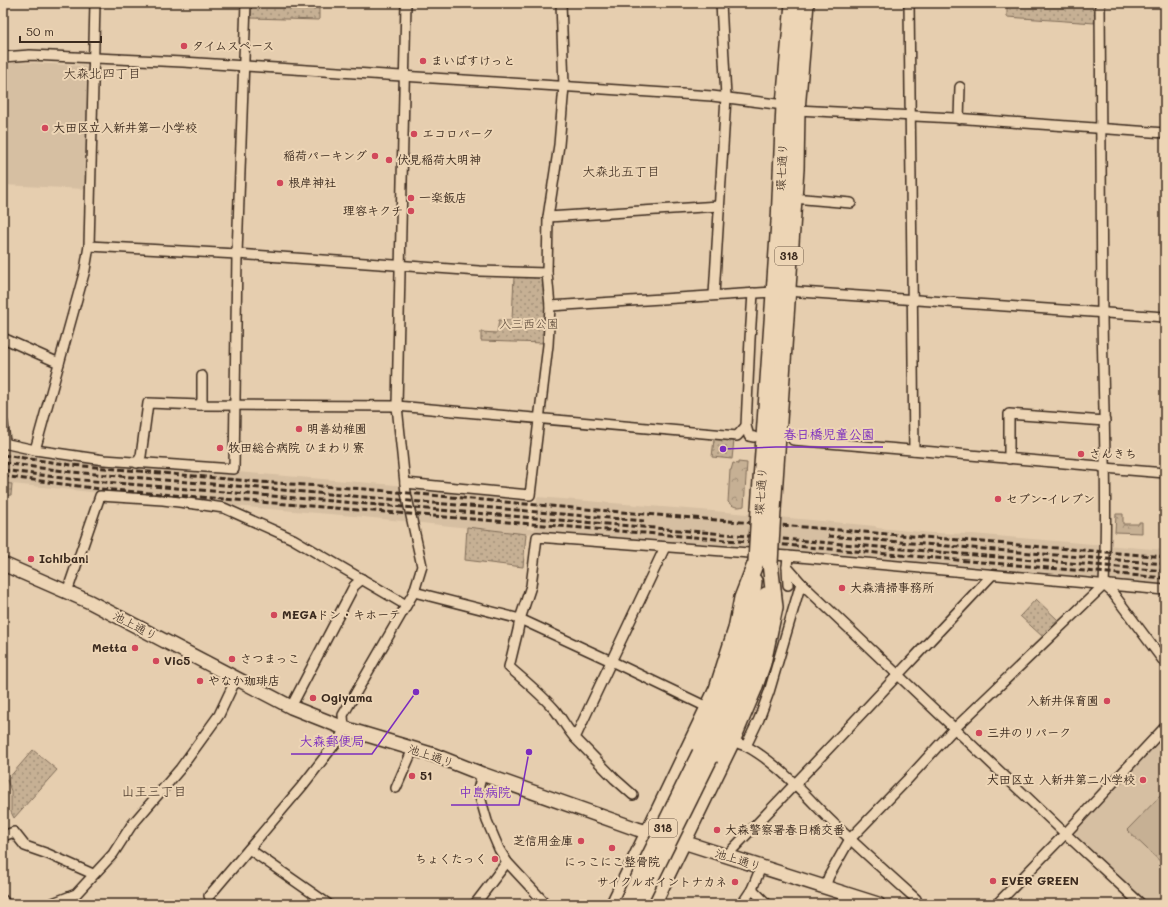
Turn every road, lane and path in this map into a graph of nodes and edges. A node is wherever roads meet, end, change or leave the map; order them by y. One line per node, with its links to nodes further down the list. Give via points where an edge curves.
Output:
1 (95, 3): 11 (street)
2 (246, 3): 12 (street)
3 (406, 3): 13 (street)
4 (561, 3): 14 (street)
5 (721, 3): 16 (street)
6 (793, 3): 17 (main road, 環七通り / 318)
7 (806, 3): 17 (main road, 環七通り / 318)
8 (909, 3): 18 (street)
9 (1100, 3): 20 (street)
10 (3, 57): 11 (street, via 30,55)
11 (94, 58): 12 (street); 26 (street)
12 (245, 66): 13 (street); 27 (street)
13 (405, 77): 14 (street); 28 (street)
14 (564, 86): 16 (street); 25 (street, via 559,145)
15 (960, 86): 19 (street)
16 (726, 97): 17 (street); 24 (street)
17 (791, 107): 18 (street); 22 (main road, 環七通り / 318); 30 (main road, 環七通り / 318, via 779,222)
18 (910, 116): 19 (street); 33 (street)
19 (958, 119): 20 (street)
20 (1101, 128): 21 (street); 35 (street)
21 (1165, 133)
22 (794, 198): 23 (street); 30 (main road, 環七通り / 318)
23 (851, 203)
24 (719, 206): 25 (street); 32 (street)
25 (548, 217): 29 (street)
26 (89, 246): 27 (street); 38 (street, via 85,270)
27 (237, 254): 28 (street); 40 (street)
28 (400, 265): 29 (street); 42 (street)
29 (547, 273): 34 (street)
30 (780, 291): 31 (street); 33 (street); 59 (main road, 環七通り / 318, bridge)
31 (754, 294): 32 (street); 46 (street)
32 (714, 295): 34 (street)
33 (912, 300): 35 (street); 51 (street)
34 (550, 306): 43 (street)
35 (1102, 313): 36 (street); 44 (street)
36 (1165, 317)
37 (3, 338): 38 (street)
38 (59, 363): 50 (street)
39 (202, 376): 41 (street)
40 (236, 404): 41 (street); 42 (street); 53 (street, via 234,469)
41 (200, 405): 53 (street, via 148,403 141,456)
42 (397, 406): 43 (street); 56 (street)
43 (539, 419): 46 (street, via 737,436); 56 (street, via 530,495)
44 (1105, 421): 52 (street, via 1009,414); 54 (street)
45 (3, 423): 49 (street)
46 (746, 426): 47 (street, via 749,436)
47 (754, 437)
48 (793, 440): 51 (street)
49 (4, 443): 50 (street)
50 (35, 450): 53 (street)
51 (914, 450): 52 (street)
52 (1009, 459): 54 (street)
53 (137, 463)
54 (1105, 468): 55 (street); 66 (street)
55 (1165, 473)
56 (405, 483): 69 (street, via 422,566)
57 (665, 547): 58 (street); 71 (street, via 537,537 530,586); 72 (street)
58 (788, 556): 61 (street); 62 (street)
59 (763, 562): 77 (main road, via 742,598 724,669); 82 (main road, via 775,608 763,663); 84 (main road, 環七通り / 318, via 738,666)
60 (3, 564): 68 (main road, 池上通り)
61 (787, 567): 64 (street); 65 (street)
62 (992, 575): 66 (street); 74 (street)
63 (362, 579): 68 (street, via 293,539 224,508 100,496); 70 (street); 76 (street, via 354,586)
64 (801, 582): 74 (street); 82 (street, via 759,719)
65 (788, 585)
66 (1104, 586): 67 (street); 73 (street, via 1112,592); 80 (street)
67 (1165, 590)
68 (68, 592): 75 (main road, 池上通り)
69 (414, 592): 70 (street); 71 (street)
70 (406, 604): 79 (street, via 343,715)
71 (520, 619): 72 (street); 81 (street, via 509,667 537,691)
72 (611, 660): 77 (street); 81 (street)
73 (1165, 663)
74 (898, 674): 80 (street); 86 (street)
75 (236, 679): 76 (main road, 池上通り); 98 (street, via 219,715 180,769 131,826 113,854)
76 (291, 707): 79 (main road, 池上通り)
77 (709, 708): 89 (main road)
78 (1165, 727): 90 (street)
79 (344, 728): 83 (main road, 池上通り); 94 (street, via 341,736 303,785)
80 (955, 728): 90 (street); 92 (street)
81 (576, 738): 88 (street)
82 (739, 743): 86 (street, via 753,750); 93 (main road)
83 (414, 749): 85 (main road, 池上通り); 87 (street)
84 (705, 755): 111 (main road, 環七通り / 318, bridge); 112 (main road, 環七通り / 318, bridge)
85 (482, 774): 89 (main road, 池上通り); 96 (street, via 478,790 487,821)
86 (795, 785): 92 (street); 95 (street)
87 (396, 788)
88 (633, 795)
89 (648, 831): 93 (main road, 池上通り); 99 (main road)
90 (1065, 834): 118 (street); 119 (street)
91 (3, 836): 98 (street, via 14,832 25,846)
92 (850, 839): 100 (street); 117 (street, via 916,899)
93 (683, 842): 95 (main road, 池上通り); 101 (main road)
94 (249, 849): 103 (street); 107 (street)
95 (726, 856): 97 (main road, 池上通り)
96 (507, 862): 108 (street); 109 (street)
97 (761, 867): 100 (main road, 池上通り); 102 (street)
98 (93, 874): 106 (street, via 76,894)
99 (629, 875): 101 (street, via 648,875); 110 (main road)
100 (825, 887): 116 (main road, 池上通り)
101 (660, 889): 113 (main road)
102 (752, 889): 114 (street); 115 (street)
103 (209, 896)
104 (3, 900): 105 (street)
105 (4, 904)
106 (50, 904)
107 (328, 904)
108 (475, 904)
109 (546, 904)
110 (614, 904)
111 (626, 904)
112 (638, 904)
113 (653, 904)
114 (742, 904)
115 (767, 904)
116 (878, 904)
117 (917, 904)
118 (997, 904)
119 (1141, 904)

